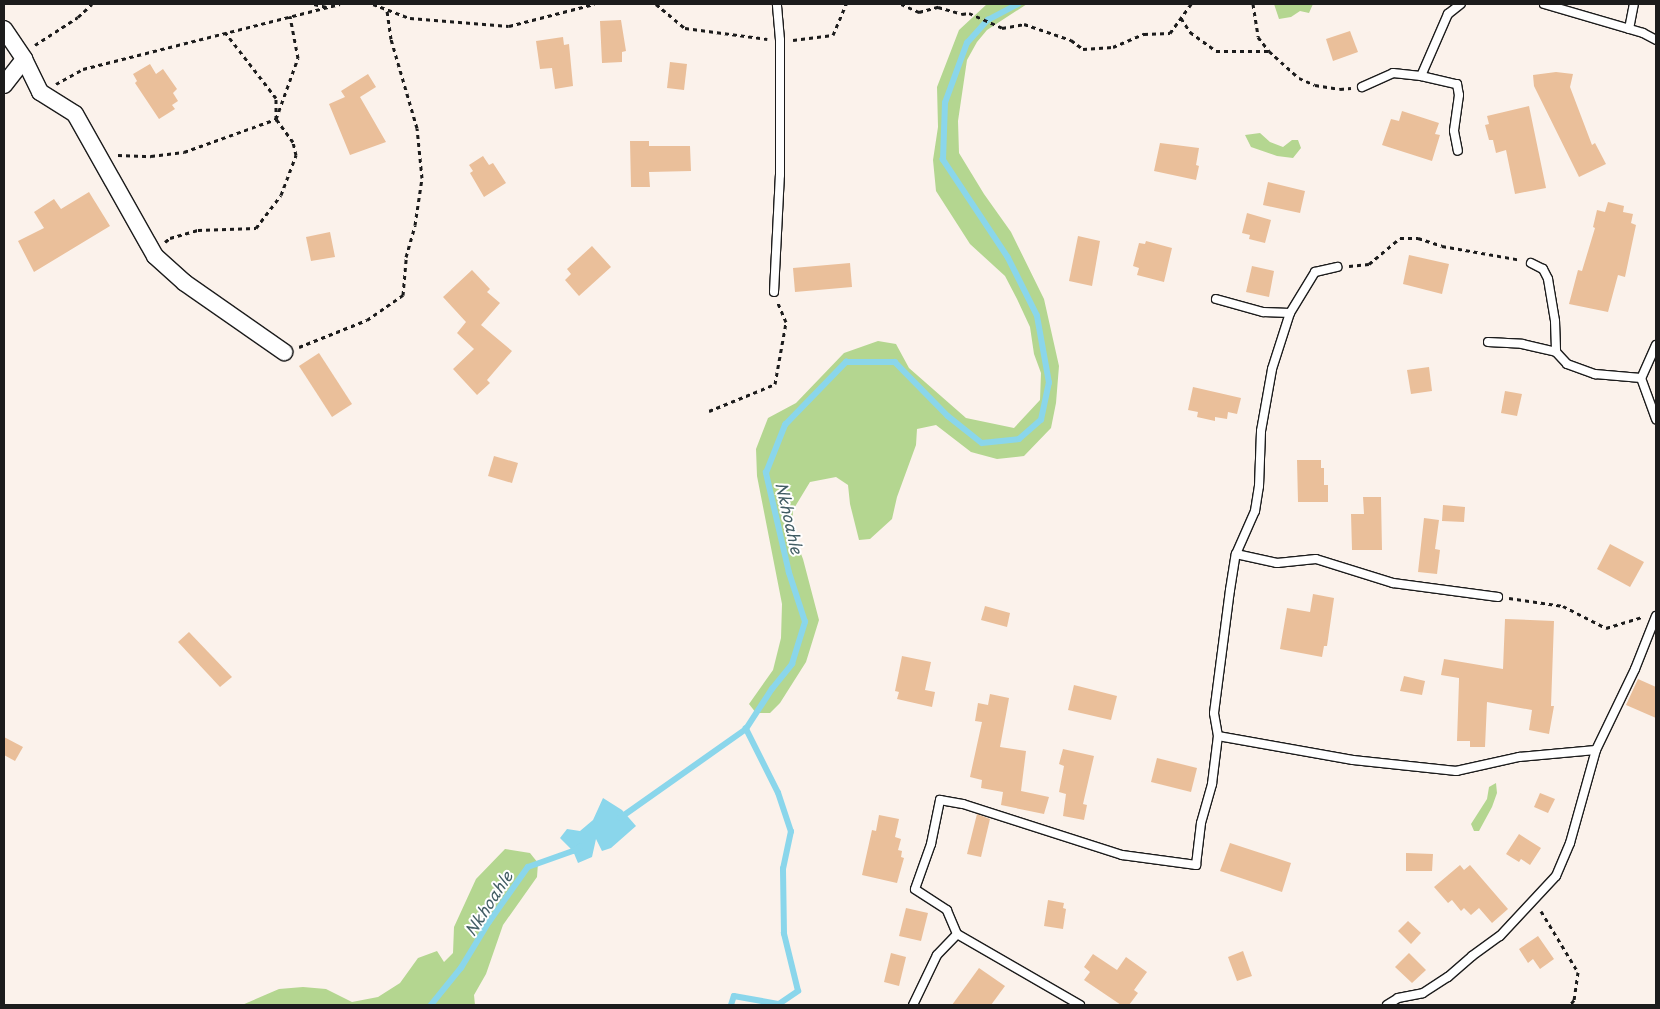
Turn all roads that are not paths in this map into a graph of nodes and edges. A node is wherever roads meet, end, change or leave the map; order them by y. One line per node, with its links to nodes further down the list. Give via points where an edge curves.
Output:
1 (777, 4): 15 (lane, via 780,175)
2 (1461, 4): 9 (lane, via 1448,14)
3 (1544, 4): 6 (lane)
4 (1634, 4): 6 (lane)
5 (4, 29): 8 (street)
6 (1629, 29): 7 (lane)
7 (1656, 40)
8 (24, 59): 10 (street); 20 (street, via 40,92 75,114 153,252 185,283)
9 (1421, 76): 11 (lane, via 1393,73); 12 (lane, via 1457,84 1459,95 1454,131)
10 (4, 86)
11 (1362, 87)
12 (1458, 151)
13 (1531, 263): 21 (lane, via 1543,269 1548,279)
14 (1337, 267): 17 (lane, via 1315,272)
15 (774, 292)
16 (1216, 299): 17 (lane, via 1263,312)
17 (1290, 313): 24 (lane, via 1272,369 1261,431 1255,511)
18 (1488, 342): 21 (lane, via 1522,344)
19 (1656, 346): 22 (lane)
20 (284, 352)
21 (1556, 352): 22 (lane, via 1567,364 1595,374)
22 (1641, 378): 23 (lane)
23 (1656, 419)
24 (1236, 554): 25 (lane, via 1277,563 1316,559 1394,583); 29 (lane, via 1214,713)
25 (1498, 597)
26 (1656, 617): 27 (lane)
27 (1649, 640): 28 (lane); 30 (lane)
28 (1656, 644)
29 (1218, 736): 30 (lane, via 1353,760 1456,771 1519,757); 31 (lane, via 1196,865 1122,855 963,804 940,800 932,844 915,889 947,910)
30 (1596, 750): 34 (lane, via 1570,843 1556,876 1500,936 1448,977 1423,994 1398,998)
31 (957, 934): 32 (lane, via 936,954); 33 (lane)
32 (913, 1005)
33 (1080, 1005)
34 (1387, 1005)

